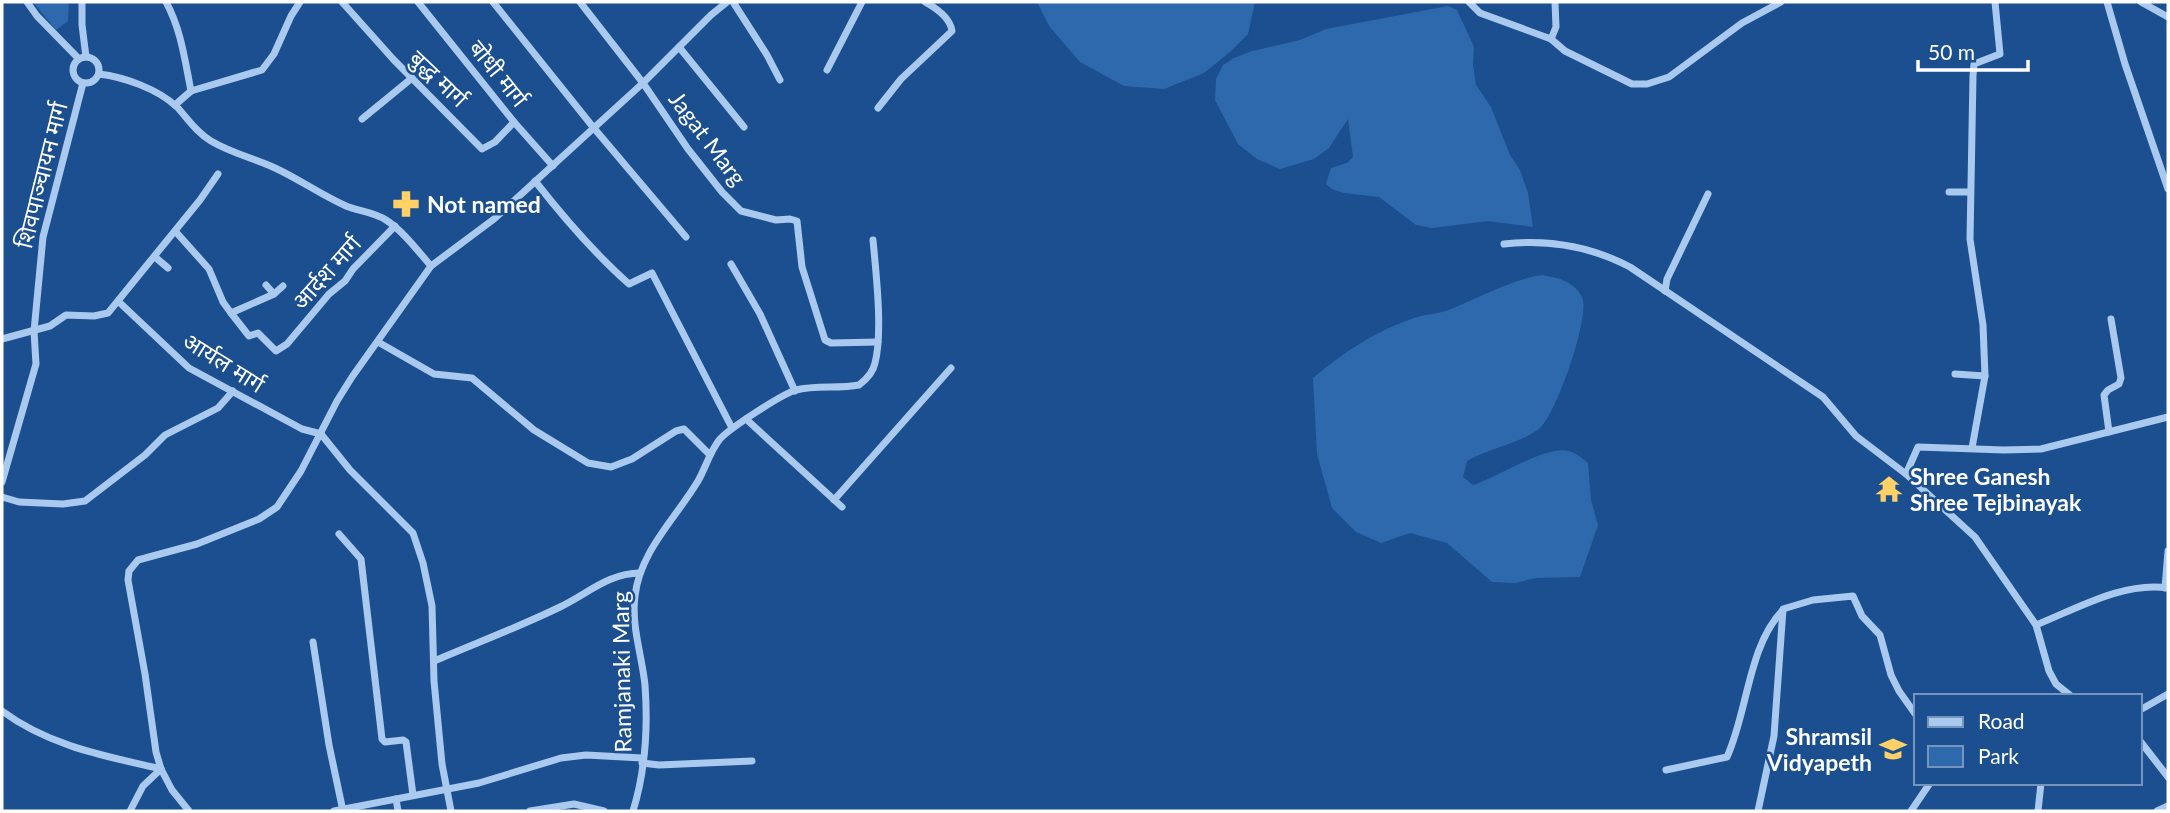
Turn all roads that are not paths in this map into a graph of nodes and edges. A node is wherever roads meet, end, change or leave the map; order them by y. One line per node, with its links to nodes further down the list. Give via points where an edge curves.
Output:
1 (27, 2): 21 (street)
2 (82, 2): 21 (street)
3 (166, 2): 28 (street, via 176,24)
4 (300, 2): 28 (street, via 262,70)
5 (342, 2): 24 (street, बुद्ध मार्ग)
6 (418, 2): 32 (street, बोधी मार्ग)
7 (493, 2): 33 (street)
8 (580, 2): 27 (street, Jagat Marg)
9 (727, 2): 20 (street); 25 (street)
10 (862, 2): 22 (street)
11 (925, 2): 30 (street, via 940,11 952,31 901,79)
12 (1469, 2): 19 (street, via 1480,13)
13 (1555, 2): 19 (street, via 1556,27)
14 (1781, 2): 19 (street, via 1742,23 1669,76 1647,84 1632,84)
15 (1994, 2): 40 (street, via 2000,54 1973,64)
16 (2107, 2): 38 (street)
17 (2141, 2): 18 (street)
18 (2168, 17)
19 (1550, 39)
20 (679, 47): 27 (street); 34 (street)
21 (82, 58): 23 (street, via 96,62); 26 (street, via 73,66 74,75)
22 (827, 71)
23 (99, 74): 26 (street); 29 (street, via 139,84)
24 (412, 78): 31 (street); 32 (street, बुद्ध मार्ग, via 482,149)
25 (780, 80)
26 (83, 83): 58 (street, शिवपाञ्चायन मार्ग, via 43,237)
27 (643, 83): 33 (street); 61 (street, Jagat Marg, via 688,149 741,211 797,222 802,267 825,340)
28 (191, 91): 29 (street)
29 (175, 105): 42 (street, via 192,126 230,152 275,168 328,198)
30 (878, 108)
31 (362, 119)
32 (514, 122): 35 (street, बोधी मार्ग)
33 (593, 127): 35 (street); 44 (street)
34 (744, 127)
35 (553, 166): 37 (street)
36 (218, 174): 43 (street)
37 (535, 181): 49 (street); 69 (street, via 597,255 629,284 652,273)
38 (2168, 189)
39 (1949, 192): 40 (street)
40 (1970, 192): 64 (street, via 1970,239)
41 (1708, 194): 53 (street)
42 (395, 226): 49 (street); 56 (street, आर्दश मार्ग, via 276,351 258,333 249,336)
43 (176, 232): 47 (street); 56 (street, via 209,270)
44 (686, 237)
45 (873, 240): 61 (street, Ramjanaki Marg)
46 (1504, 244): 53 (street, via 1553,243 1605,254)
47 (155, 257): 50 (street); 55 (street)
48 (731, 264): 65 (street)
49 (431, 266): 60 (street)
50 (168, 268)
51 (266, 285): 54 (street)
52 (283, 286): 54 (street)
53 (1665, 291): 74 (street, via 1824,397 1856,436)
54 (274, 294): 56 (street)
55 (119, 302): 58 (street, via 108,313 66,315); 66 (street, आर्यल मार्ग, via 172,355)
56 (231, 313)
57 (2111, 319): 70 (street, via 2121,378 2104,395)
58 (34, 331): 59 (street); 75 (street, शिवपाञ्चायन मार्ग, via 36,365)
59 (2, 339)
60 (379, 342): 71 (street, via 337,401); 73 (street, via 434,374 472,378 534,430 588,463 611,467 684,429)
61 (878, 342): 65 (street, Ramjanaki Marg, via 875,364 859,385)
62 (951, 368): 77 (street)
63 (1955, 374): 64 (street)
64 (1985, 376): 72 (street)
65 (795, 390): 68 (street, Ramjanaki Marg)
66 (233, 391): 71 (street, आर्यल मार्ग, via 302,429); 76 (street, via 218,408 165,435 85,501 19,502)
67 (2168, 417): 70 (street)
68 (746, 419): 69 (street, Ramjanaki Marg); 77 (street)
69 (732, 428): 73 (street, Ramjanaki Marg)
70 (2109, 432): 72 (street, via 2041,449)
71 (321, 434): 86 (street, via 413,533 432,606); 95 (street, via 284,499 270,513 197,544 134,563 128,580)
72 (1972, 448): 74 (street, via 1918,447)
73 (710, 455): 81 (street, Ramjanaki Marg)
74 (1906, 474): 84 (street, via 1975,537)
75 (2, 482)
76 (2, 497)
77 (834, 500): 78 (street)
78 (842, 507)
79 (339, 534): 101 (street, via 361,559 382,739 405,742)
80 (2168, 551): 82 (street)
81 (639, 573): 86 (street, via 624,573 596,585 561,606); 93 (street, Ramjanaki Marg, via 636,624 646,717)
82 (2167, 588): 84 (street, via 2116,593)
83 (1783, 609): 91 (street, via 1853,596 1862,616 1880,635 1891,675); 96 (street, via 1770,623 1761,644 1737,736 1727,757); 112 (street, via 1774,736)
84 (2036, 625): 87 (street, via 2049,671)
85 (313, 642): 106 (street)
86 (434, 661): 100 (street)
87 (2068, 694)
88 (2168, 694): 89 (street)
89 (2142, 709)
90 (2, 711): 95 (street, via 43,737)
91 (1914, 712)
92 (2142, 744): 97 (street)
93 (642, 761): 94 (street, via 659,765); 100 (street, via 586,755 561,758); 111 (street, Ramjanaki Marg)
94 (752, 761)
95 (161, 769): 104 (street, via 143,786); 105 (street)
96 (1666, 770)
97 (2168, 777)
98 (1929, 785): 113 (street)
99 (2041, 785): 114 (street)
100 (446, 790): 101 (street); 108 (street)
101 (413, 795): 102 (street)
102 (396, 799): 106 (street); 107 (street)
103 (2168, 806): 115 (street)
104 (130, 811)
105 (189, 811)
106 (340, 811)
107 (398, 811)
108 (452, 811)
109 (530, 811): 110 (street, via 575,804)
110 (604, 811)
111 (633, 811)
112 (1758, 811)
113 (1911, 811)
114 (2038, 811)
115 (2157, 811)

